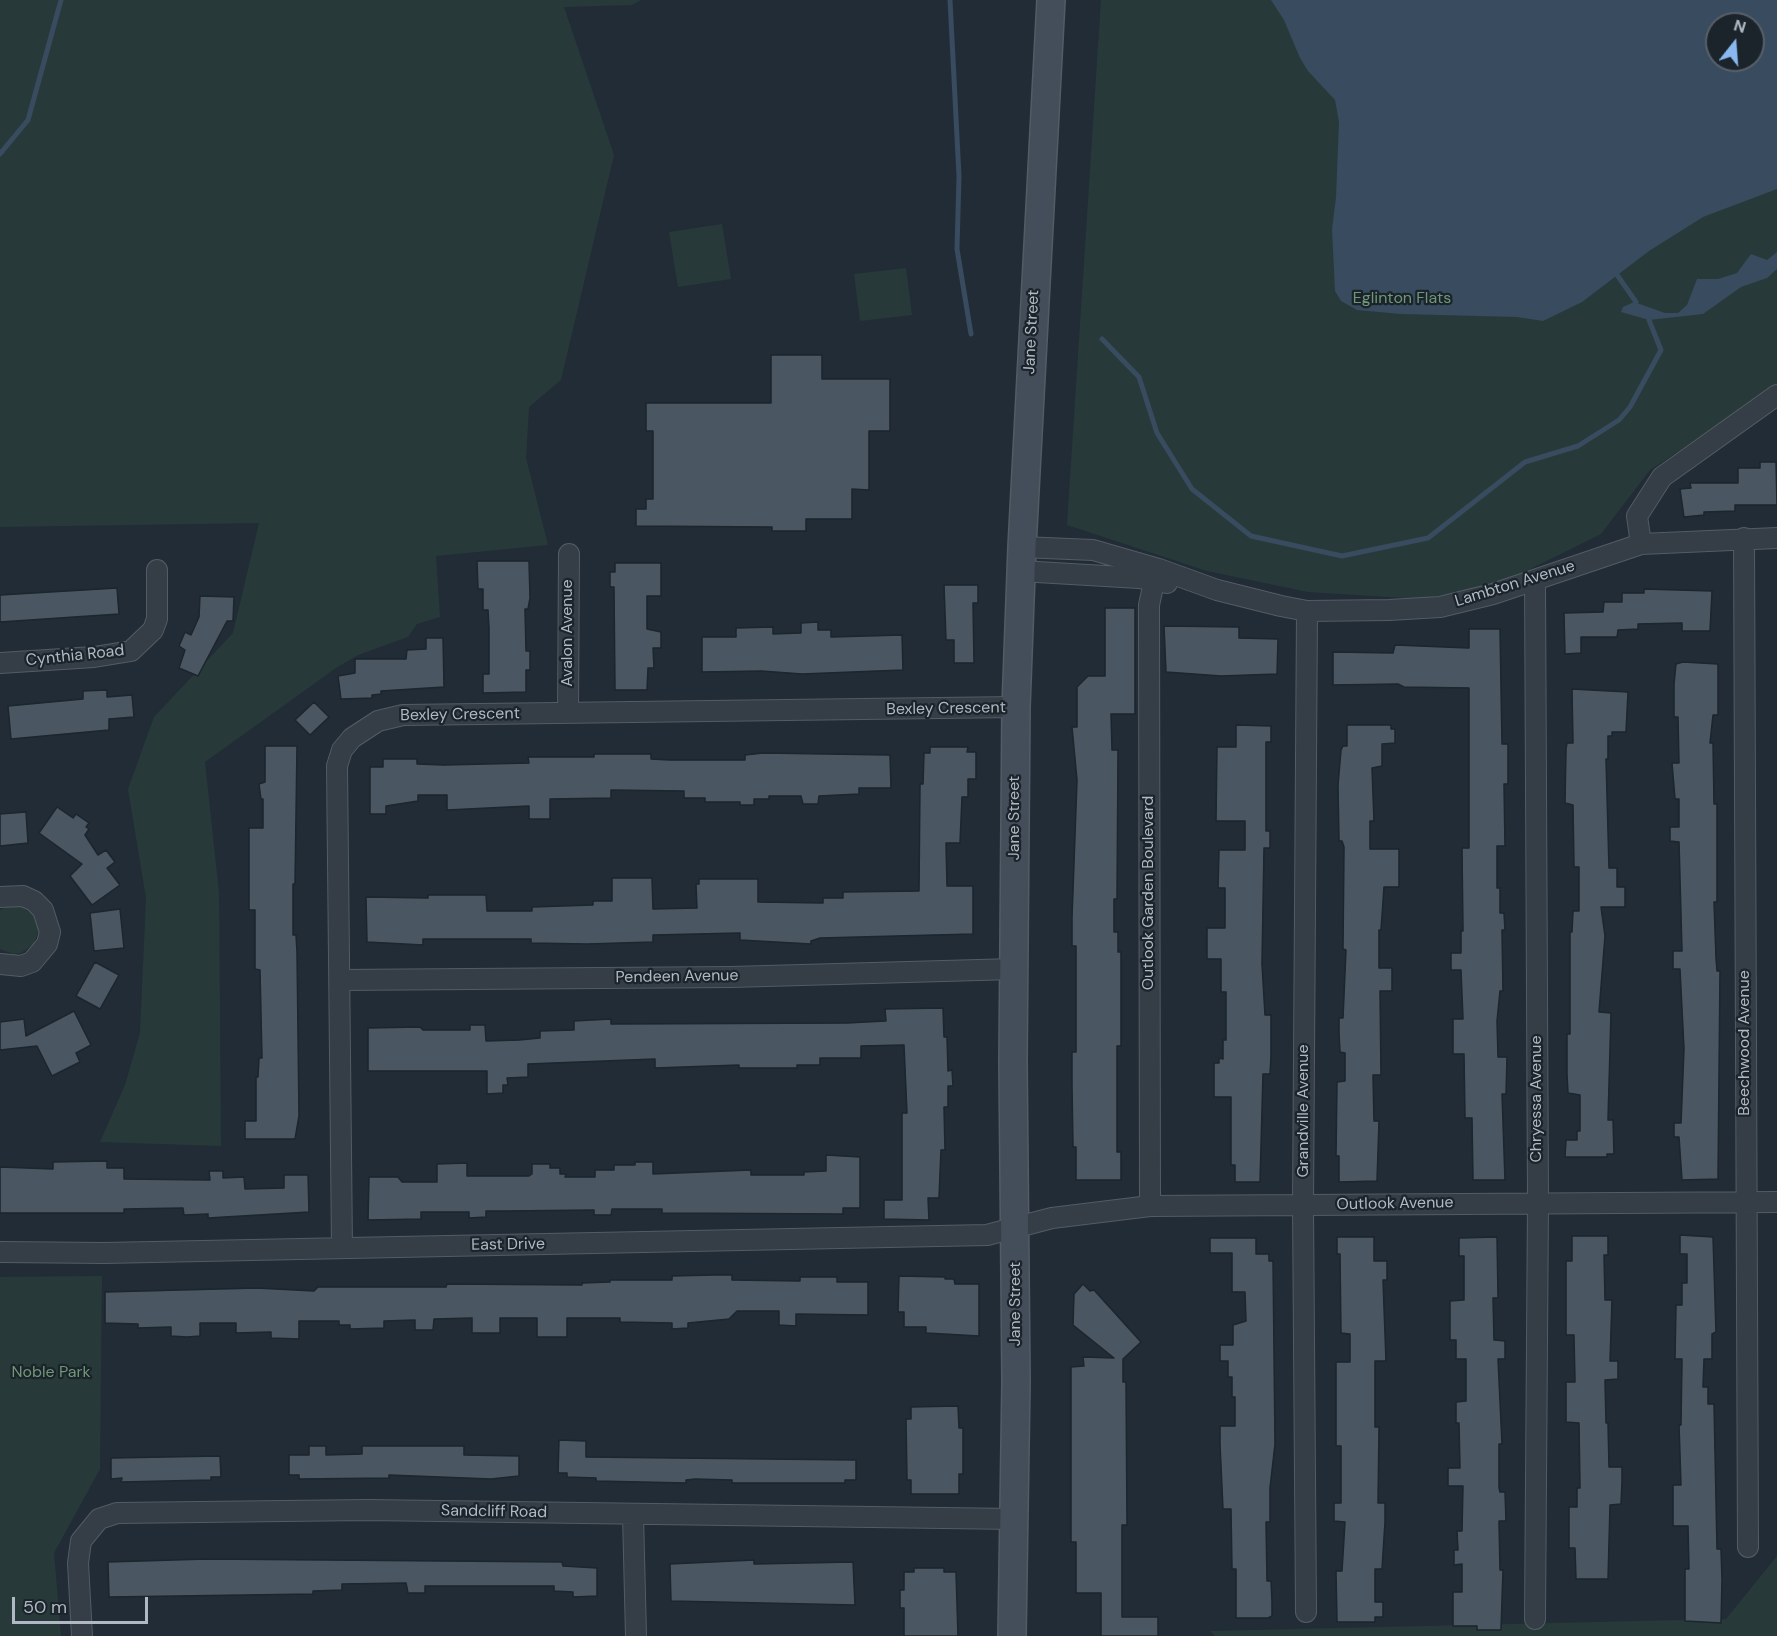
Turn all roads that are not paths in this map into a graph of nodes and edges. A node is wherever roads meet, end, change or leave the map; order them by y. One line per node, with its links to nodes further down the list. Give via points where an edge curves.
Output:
1 (1051, 0): 7 (main road, Jane Street)
2 (1777, 394): 5 (street, via 1662,477 1637,516)
3 (1744, 538): 4 (street, Lambton Avenue); 5 (street, Lambton Avenue); 21 (street, Beechwood Avenue)
4 (1777, 538)
5 (1641, 544): 9 (street, Lambton Avenue)
6 (569, 554): 15 (street, Avalon Avenue)
7 (1021, 559): 10 (street, Lambton Avenue); 11 (street, Lambton Avenue, via 1092,550); 14 (main road, Jane Street)
8 (158, 570): 13 (street, Cynthia Road, via 157,619 153,630 131,651)
9 (1535, 580): 12 (street, Lambton Avenue, via 1440,607); 20 (street, Chryessa Avenue)
10 (1154, 582): 11 (street, Lambton Avenue); 24 (street, Outlook Garden Boulevard, via 1149,605)
11 (1218, 590): 12 (street, Lambton Avenue)
12 (1307, 611): 23 (street, Grandville Avenue)
13 (0, 663)
14 (1016, 708): 15 (street, Bexley Crescent); 18 (main road, Jane Street)
15 (568, 713): 19 (street, Bexley Crescent, via 403,715 378,721 352,738 342,750 337,766)
16 (0, 897): 17 (street, via 23,896 34,901 43,910 50,932 47,944 32,962 21,966)
17 (0, 964)
18 (1014, 969): 19 (street, Pendeen Avenue, via 731,977); 25 (main road, Jane Street)
19 (340, 980): 26 (street, Bexley Crescent)
20 (1538, 1202): 21 (street, Outlook Avenue); 23 (street, Outlook Avenue); 32 (street, Chryessa Avenue)
21 (1745, 1202): 22 (street, Outlook Avenue); 30 (street, Beechwood Avenue)
22 (1777, 1202)
23 (1304, 1205): 24 (street, Outlook Avenue); 31 (street, Grandville Avenue)
24 (1150, 1206): 25 (street, Outlook Avenue, via 1052,1218)
25 (1016, 1228): 26 (street, East Drive, via 987,1235); 29 (main road, Jane Street)
26 (342, 1248): 27 (street, East Drive)
27 (0, 1252)
28 (633, 1515): 29 (street, Sandcliff Road); 33 (street, Sandcliff Road, via 367,1510 107,1515 87,1530 78,1552); 34 (street)
29 (1014, 1519): 35 (main road, Jane Street)
30 (1748, 1547)
31 (1306, 1612)
32 (1535, 1619)
33 (82, 1636)
34 (636, 1636)
35 (1012, 1636)

